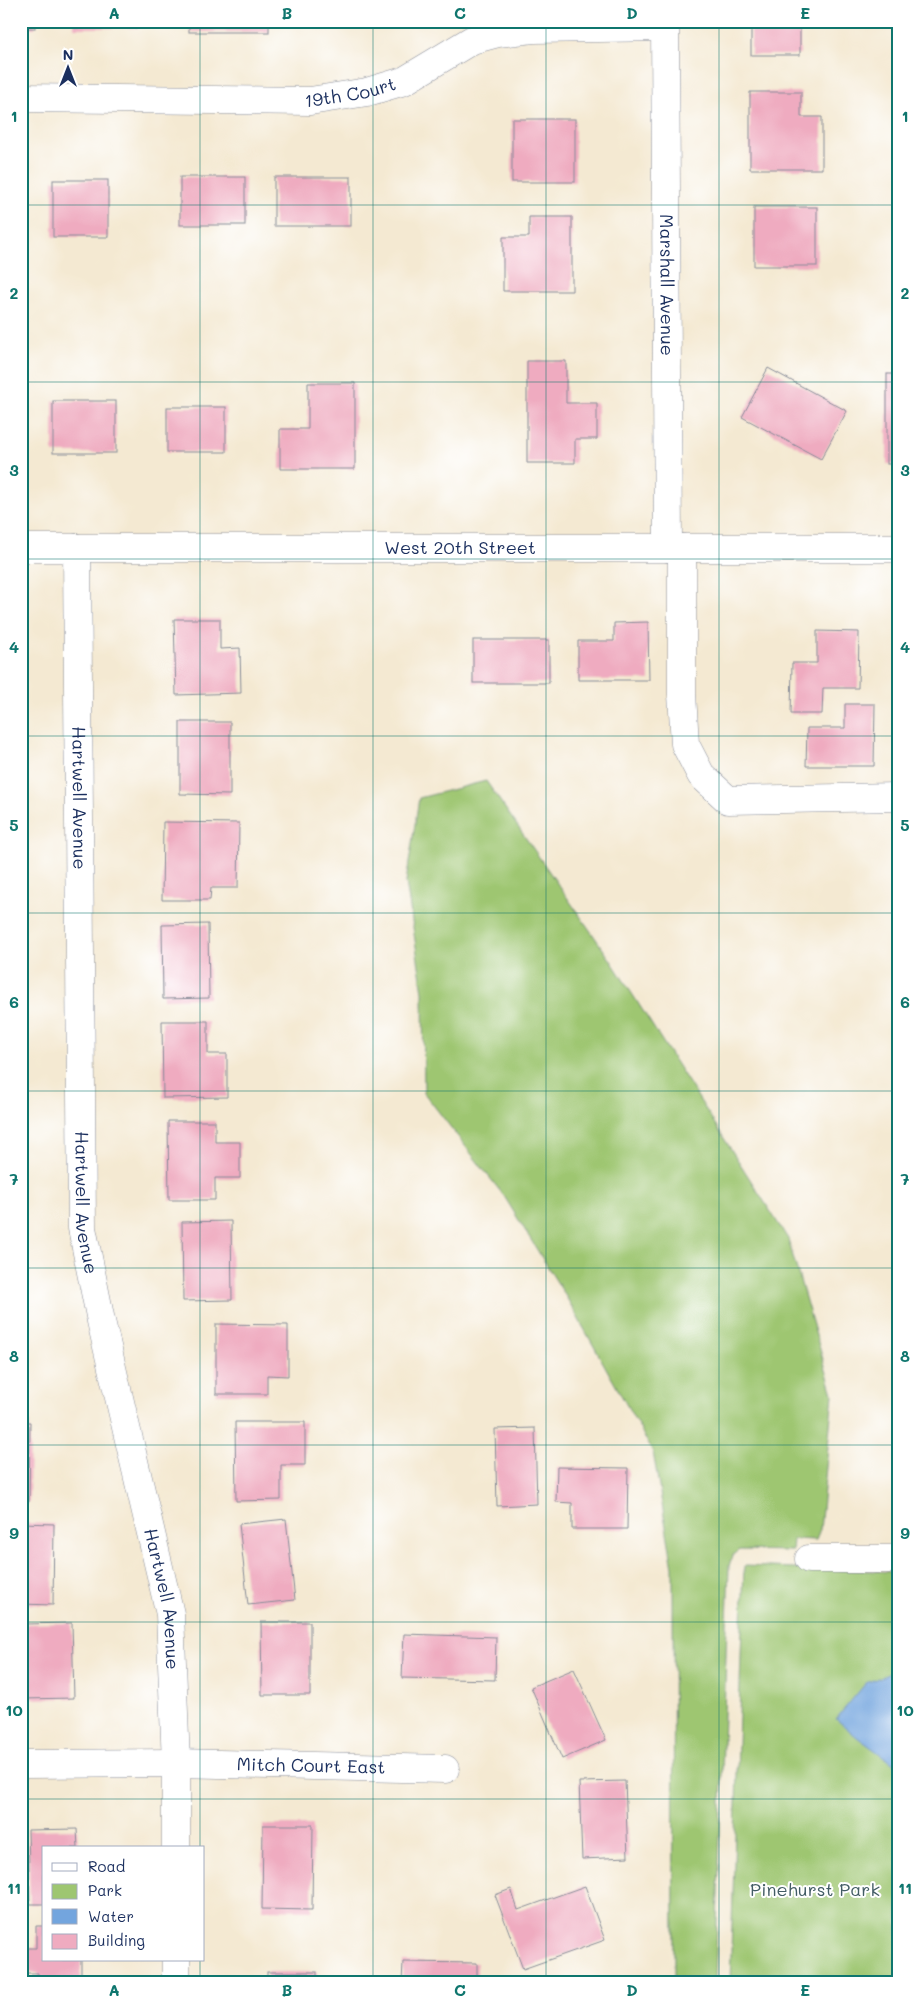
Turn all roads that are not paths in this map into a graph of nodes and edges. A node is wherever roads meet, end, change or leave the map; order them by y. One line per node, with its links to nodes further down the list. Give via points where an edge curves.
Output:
1 (665, 24): 2 (street, 19th Court, via 498,33 472,40 404,81 367,92 310,100); 5 (street, Marshall Avenue)
2 (21, 98)
3 (21, 548): 4 (street, West 20th Street)
4 (77, 548): 5 (street, West 20th Street); 11 (street, Hartwell Avenue, via 82,1228 170,1614)
5 (675, 548): 6 (street, West 20th Street); 7 (street, Marshall Avenue, via 685,744 701,775 728,800)
6 (898, 548)
7 (898, 797)
8 (809, 1559): 9 (street)
9 (898, 1559)
10 (21, 1764): 11 (street, Mitch Court East)
11 (176, 1764): 12 (street, Mitch Court East); 13 (street, Hartwell Avenue)
12 (445, 1769)
13 (176, 1846)
14 (176, 1962): 15 (street)
15 (176, 1983)

